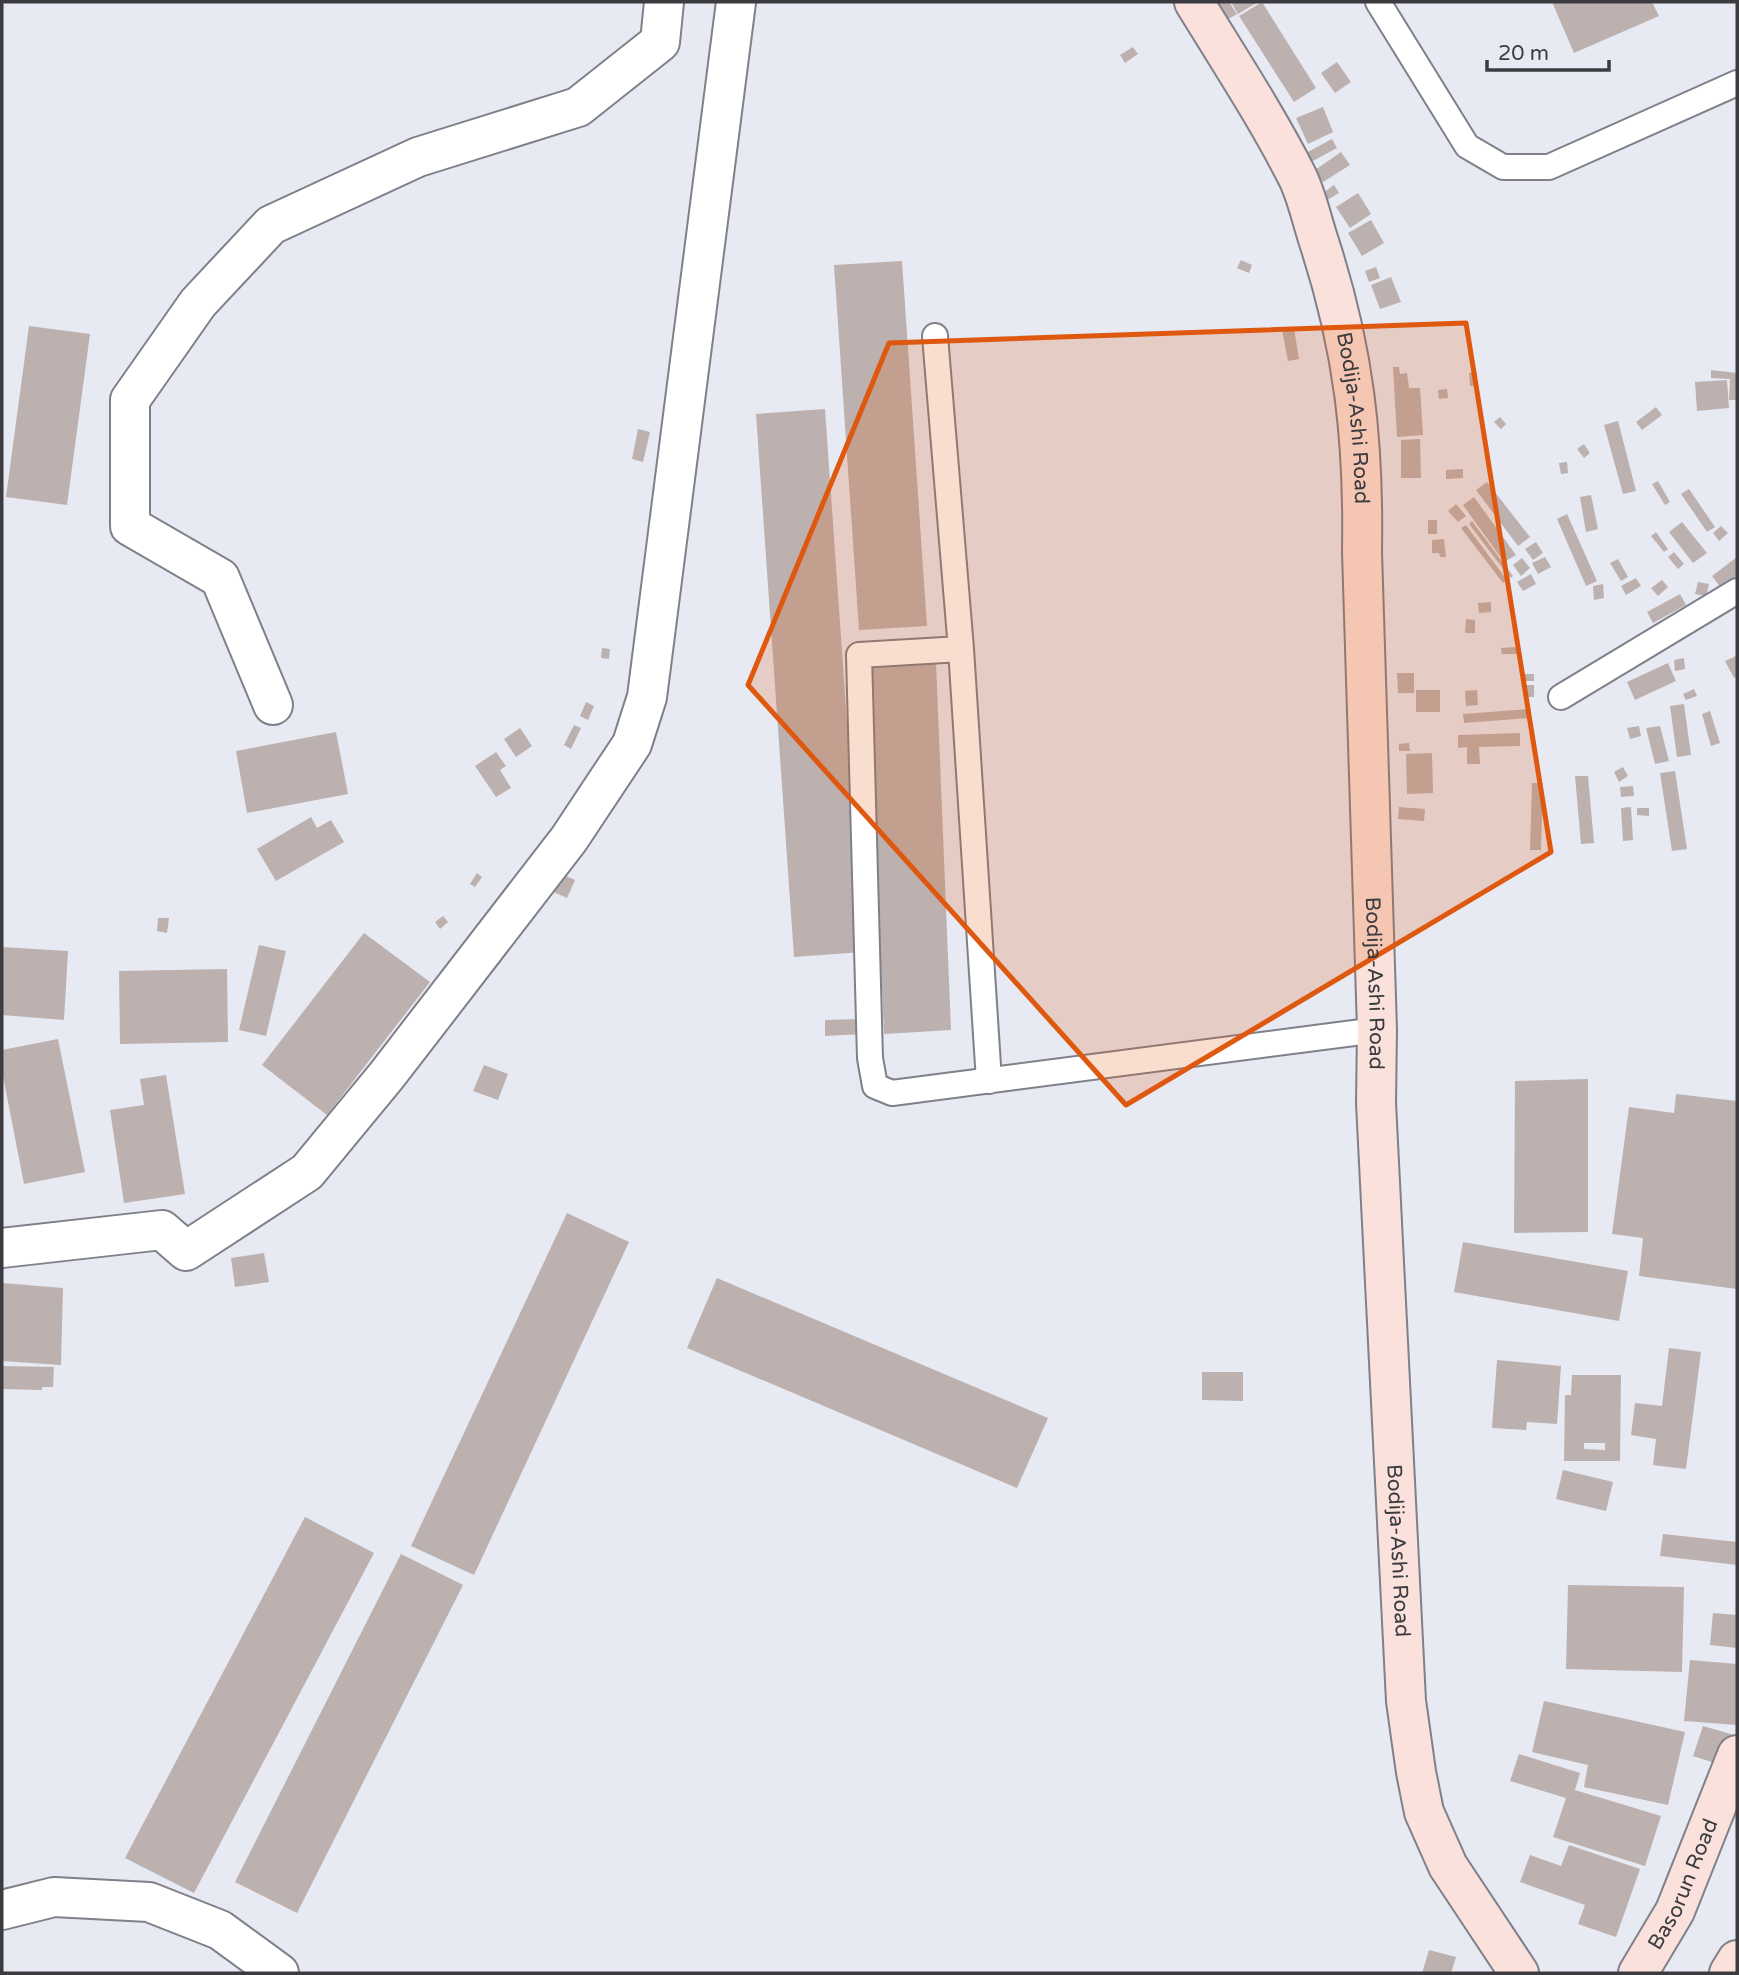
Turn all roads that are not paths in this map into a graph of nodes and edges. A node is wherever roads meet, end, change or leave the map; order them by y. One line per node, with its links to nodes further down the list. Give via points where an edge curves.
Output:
1 (664, 2): 10 (street, via 660,42 578,107 418,157 271,225 198,303 130,400 130,526 220,578)
2 (736, 2): 13 (street, via 648,698 632,744 569,839 307,1172 186,1251 162,1230)
3 (1194, 2): 11 (street, Bodija-Ashi Road, via 1298,178 1349,346 1359,411 1363,495)
4 (1378, 2): 5 (lane, via 1466,146 1503,167 1549,167)
5 (1737, 83)
6 (935, 336): 8 (lane)
7 (1737, 590): 9 (lane)
8 (961, 649): 12 (lane); 12 (lane, via 859,655 870,1058 876,1086 892,1093)
9 (1561, 697)
10 (273, 705)
11 (1377, 1030): 12 (lane); 18 (street, Bodija-Ashi Road, via 1376,1103 1406,1701 1416,1772 1423,1812 1448,1866)
12 (989, 1081)
13 (2, 1248)
14 (1737, 1755): 19 (street, Basorun Road, via 1675,1912)
15 (2, 1910): 17 (street, via 54,1897 149,1902 220,1930)
16 (1737, 1960): 20 (street)
17 (279, 1973)
18 (1519, 1973)
19 (1638, 1973)
20 (1730, 1973)

